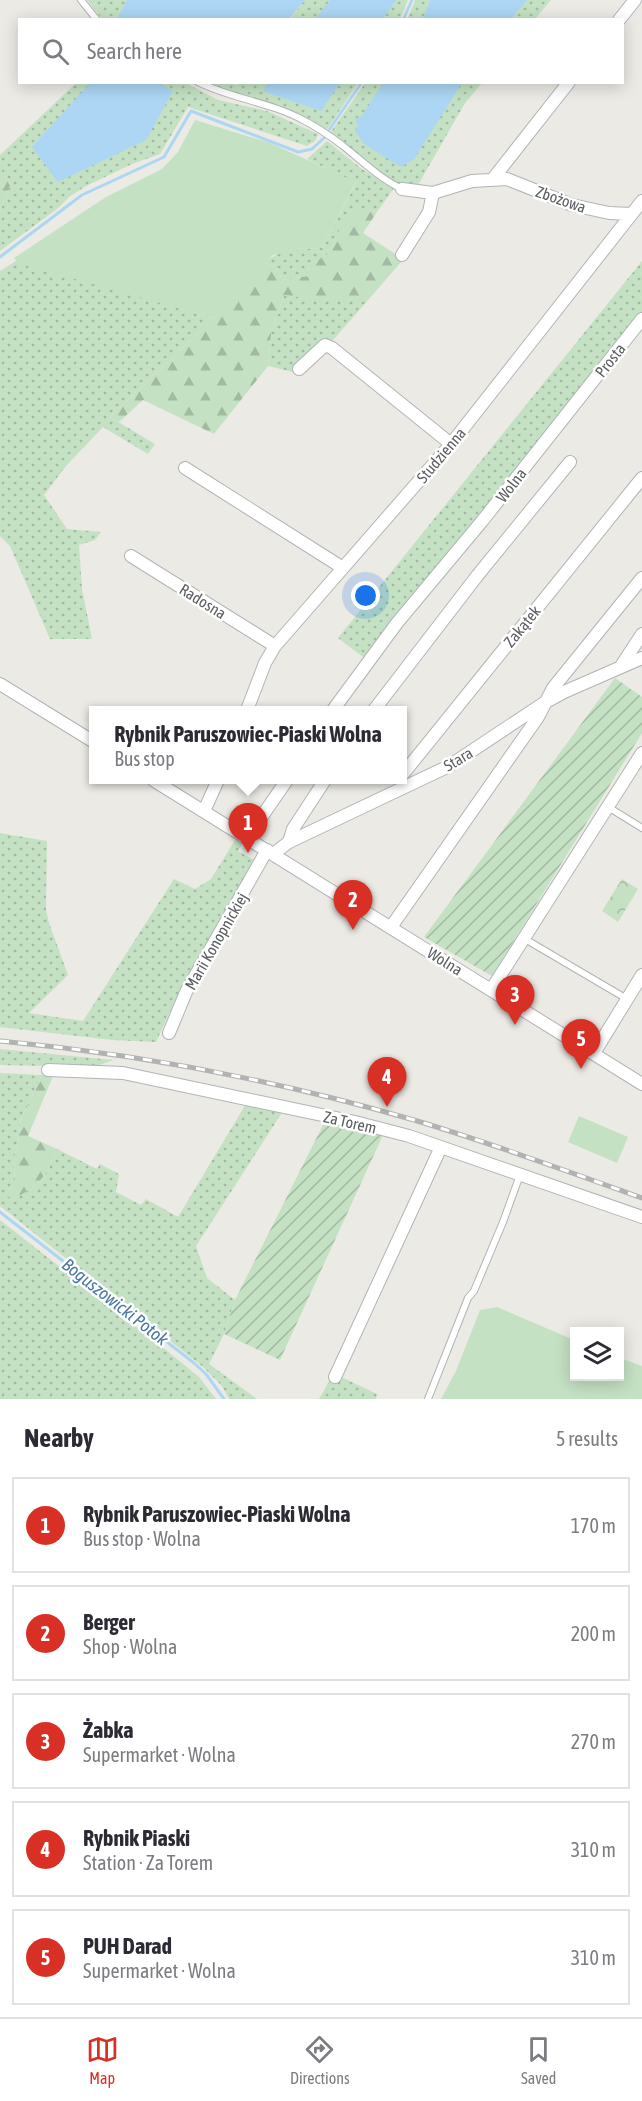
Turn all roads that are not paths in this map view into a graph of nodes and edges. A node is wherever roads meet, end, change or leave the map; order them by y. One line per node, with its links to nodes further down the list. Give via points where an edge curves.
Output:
1 (81, 0): 3 (lane)
2 (635, 0): 4 (street)
3 (95, 18)
4 (621, 18)
5 (202, 84): 8 (lane, via 304,120)
6 (567, 84): 7 (street)
7 (492, 180): 9 (street, Zbożowa, via 472,181); 11 (street, Zbożowa, via 507,179 572,205)
8 (402, 189): 9 (street, Zbożowa)
9 (433, 193): 12 (street, via 429,212)
10 (642, 201): 11 (street, Studzienna)
11 (631, 214): 16 (street, Studzienna)
12 (402, 255)
13 (642, 319): 15 (street, Prosta)
14 (299, 369): 16 (street, via 325,345 332,348)
15 (578, 401): 30 (street, Wolna, via 397,623)
16 (451, 444): 21 (street, Studzienna)
17 (570, 462): 31 (street)
18 (185, 468): 21 (street)
19 (642, 478): 34 (street, Zakątek)
20 (131, 556): 24 (street, Radosna)
21 (344, 568): 24 (street, Studzienna)
22 (642, 578): 28 (street)
23 (642, 634): 26 (street)
24 (275, 646): 29 (street, Studzienna)
25 (642, 658): 26 (street, Stara)
26 (621, 666): 28 (street, Stara)
27 (0, 684): 32 (street)
28 (544, 703): 35 (street, Stara, via 449,766); 47 (street)
29 (249, 706)
30 (337, 706)
31 (378, 706)
32 (89, 740)
33 (642, 753): 41 (street)
34 (407, 768)
35 (407, 781)
36 (160, 784): 42 (street, Wolna)
37 (216, 784): 42 (street)
38 (283, 784): 44 (street)
39 (322, 784): 45 (street, Stara, via 293,829)
40 (397, 785): 45 (street, Stara)
41 (608, 807): 43 (lane); 48 (street)
42 (204, 811): 44 (street, Wolna)
43 (642, 828)
44 (247, 838): 46 (street, Wolna)
45 (289, 842): 46 (street, Stara)
46 (270, 852): 47 (street, Wolna); 52 (street, Marii Konopnickiej, via 186,992)
47 (391, 927): 50 (street, Wolna)
48 (525, 939): 50 (street); 51 (lane)
49 (642, 975): 51 (street)
50 (491, 990): 53 (street, Wolna)
51 (627, 999): 53 (street)
52 (169, 1033)
53 (594, 1053): 55 (street, Wolna)
54 (48, 1070): 56 (street, Za Torem, via 133,1075 355,1122)
55 (642, 1084)
56 (441, 1147): 57 (street, Za Torem); 59 (street)
57 (520, 1175): 58 (street, Za Torem); 60 (lane)
58 (642, 1217)
59 (335, 1377)
60 (428, 1399)

